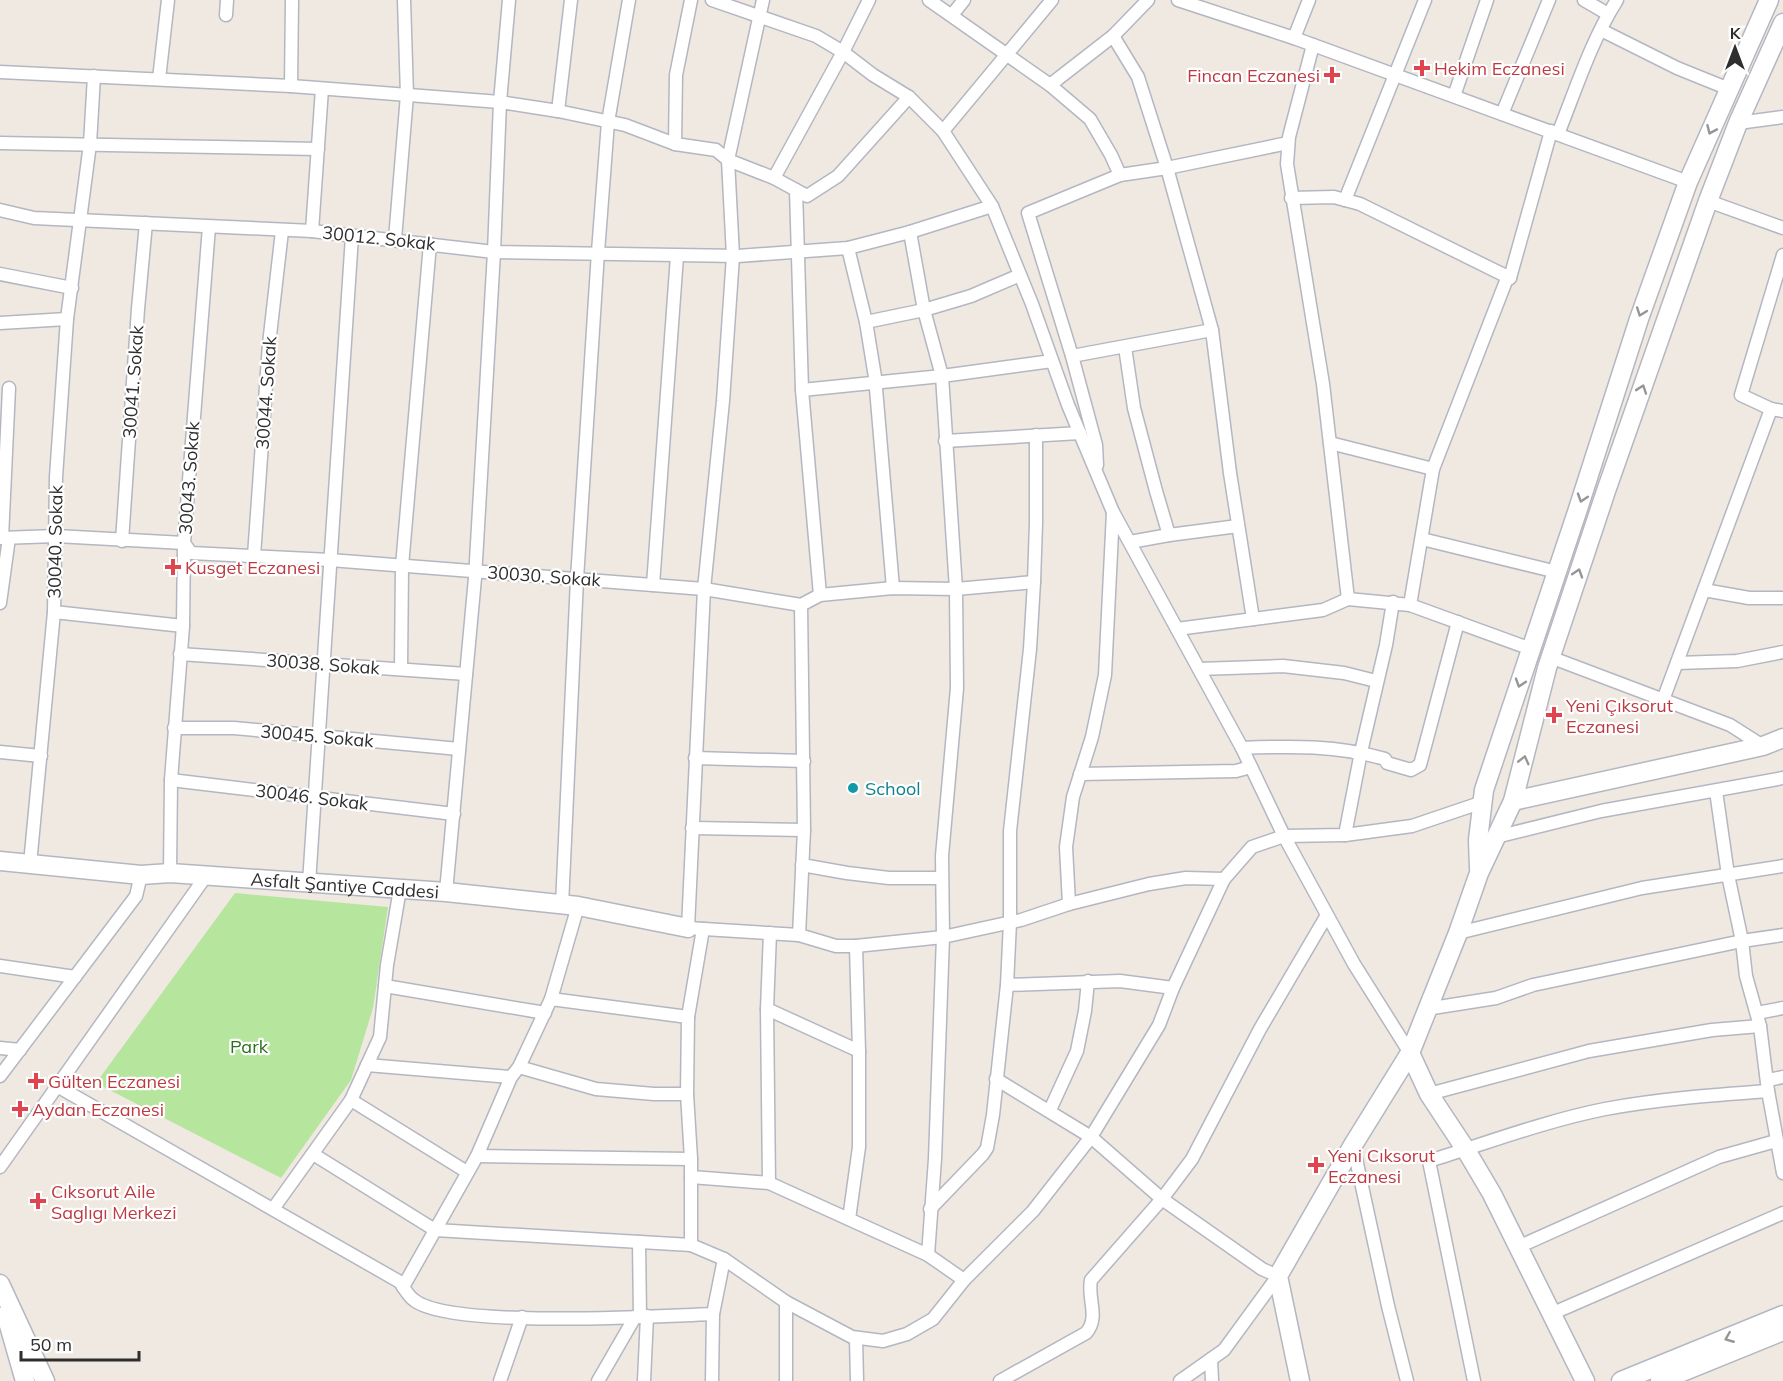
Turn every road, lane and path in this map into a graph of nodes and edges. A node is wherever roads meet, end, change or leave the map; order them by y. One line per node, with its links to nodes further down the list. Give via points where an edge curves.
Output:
1 (168, 0): 38 (street)
2 (227, 0): 25 (street)
3 (292, 0): 40 (street)
4 (404, 0): 43 (street)
5 (509, 0): 46 (street)
6 (571, 0): 47 (street)
7 (629, 0): 50 (street)
8 (691, 0): 57 (street, via 676,75)
9 (712, 0): 26 (street)
10 (763, 0): 26 (street)
11 (869, 0): 33 (street)
12 (929, 0): 27 (street)
13 (964, 0): 27 (street)
14 (1052, 0): 34 (street)
15 (1148, 0): 30 (street)
16 (1178, 0): 31 (street)
17 (1309, 0): 31 (street)
18 (1425, 0): 36 (street)
19 (1487, 0): 44 (street)
20 (1549, 0): 48 (street)
21 (1584, 0): 24 (street)
22 (1617, 0): 24 (street)
23 (1769, 0): 42 (street)
24 (1608, 14): 29 (street)
25 (226, 15)
26 (760, 15): 33 (street, via 816,36); 59 (street)
27 (952, 15): 34 (street)
28 (1783, 23): 51 (street)
29 (1601, 30): 42 (street); 53 (street)
30 (1113, 36): 39 (street); 60 (street, via 1138,77)
31 (1294, 38): 32 (street)
32 (1313, 45): 36 (street); 55 (street)
33 (843, 52): 45 (street); 62 (street)
34 (1006, 54): 39 (street); 52 (street)
35 (0, 72): 37 (street)
36 (1395, 75): 44 (street); 66 (street)
37 (94, 76): 38 (street); 56 (street, 30040. Sokak)
38 (159, 79): 40 (street)
39 (1050, 85): 61 (street, via 1090,119)
40 (291, 86): 41 (street)
41 (322, 89): 43 (street); 58 (street)
42 (1729, 89): 63 (street, one-way to 63)
43 (407, 95): 46 (street); 78 (street)
44 (1454, 96): 48 (street)
45 (909, 97): 52 (street); 64 (street, via 838,176 807,196)
46 (500, 102): 47 (street); 81 (street)
47 (558, 111): 50 (street)
48 (1502, 114): 53 (street)
49 (1783, 117): 51 (street)
50 (608, 122): 57 (street); 82 (street)
51 (1738, 123): 67 (street)
52 (943, 131): 68 (street)
53 (1554, 132): 63 (street); 89 (street)
54 (0, 143): 56 (street)
55 (1288, 143): 60 (street); 65 (street)
56 (90, 144): 58 (street); 70 (street, 30040. Sokak)
57 (675, 144): 59 (street, via 716,150)
58 (318, 149): 75 (street)
59 (728, 160): 62 (street); 86 (street)
60 (1167, 168): 61 (street); 95 (street)
61 (1120, 175): 97 (street, via 1028,213)
62 (774, 178): 64 (street)
63 (1688, 182): 123 (street, one-way to 123)
64 (796, 190): 83 (street)
65 (1292, 198): 66 (street); 107 (street)
66 (1345, 200): 89 (street)
67 (1708, 201): 73 (street); 146 (street, one-way to 67)
68 (992, 206): 76 (street, 30012. Sokak); 88 (street)
69 (0, 210): 70 (street, 30012. Sokak, via 34,218)
70 (81, 220): 71 (street, 30012. Sokak); 90 (street, 30040. Sokak)
71 (146, 223): 72 (street, 30012. Sokak); 116 (street, 30041. Sokak)
72 (209, 227): 74 (street, 30012. Sokak); 118 (street, 30043. Sokak)
73 (1783, 228)
74 (282, 231): 75 (street, 30012. Sokak); 119 (street, 30044. Sokak, via 269,344)
75 (312, 231): 77 (street, 30012. Sokak)
76 (910, 232): 80 (street, 30012. Sokak); 91 (street)
77 (352, 236): 78 (street, 30012. Sokak); 120 (street)
78 (395, 239): 79 (street, 30012. Sokak)
79 (430, 244): 81 (street, 30012. Sokak); 121 (street)
80 (848, 248): 83 (street, 30012. Sokak); 93 (street)
81 (494, 252): 82 (street, 30012. Sokak); 122 (street)
82 (598, 252): 85 (street, 30012. Sokak); 124 (street)
83 (798, 252): 86 (street, 30012. Sokak); 102 (street)
84 (1783, 255): 103 (street, via 1741,395)
85 (677, 256): 86 (street, 30012. Sokak); 126 (street)
86 (733, 256): 128 (street)
87 (0, 274): 90 (street)
88 (1020, 275): 91 (street); 98 (street)
89 (1510, 278): 108 (street)
90 (72, 288): 92 (street, 30040. Sokak)
91 (924, 310): 93 (street); 99 (street)
92 (67, 319): 94 (street); 113 (street, 30040. Sokak)
93 (866, 322): 100 (street)
94 (0, 323)
95 (1212, 330): 96 (street); 111 (street)
96 (1125, 347): 97 (street); 112 (street, via 1134,408)
97 (1072, 356): 109 (street, via 1096,446)
98 (1052, 361): 99 (street); 104 (street)
99 (942, 376): 100 (street); 106 (street)
100 (875, 383): 102 (street); 127 (street)
101 (9, 388): 114 (street)
102 (802, 390): 131 (street)
103 (1777, 410): 130 (street)
104 (1080, 433): 105 (street); 109 (street)
105 (1036, 435): 106 (street); 125 (street)
106 (945, 441): 129 (street)
107 (1330, 443): 108 (street); 133 (street)
108 (1433, 469): 115 (street)
109 (1097, 474): 110 (street)
110 (1113, 512): 117 (street); 166 (street, via 1105,675)
111 (1238, 526): 112 (street); 139 (street)
112 (1169, 535): 117 (street)
113 (56, 536): 114 (street, 30030. Sokak); 116 (street, 30030. Sokak); 138 (street, 30040. Sokak)
114 (4, 538): 135 (street)
115 (1422, 539): 123 (street); 137 (street)
116 (122, 541): 118 (street, 30030. Sokak)
117 (1130, 542): 142 (street)
118 (184, 543): 119 (street, 30030. Sokak, via 191,553); 141 (street, 30043. Sokak)
119 (254, 556): 120 (street, 30030. Sokak)
120 (330, 561): 121 (street, 30030. Sokak); 148 (street)
121 (402, 566): 122 (street, 30030. Sokak); 149 (street)
122 (475, 571): 124 (street, 30030. Sokak); 151 (street)
123 (1557, 572): 143 (street)
124 (577, 579): 126 (street, 30030. Sokak); 194 (street)
125 (1034, 582): 129 (street); 196 (street, via 1010,831)
126 (653, 585): 128 (street, 30030. Sokak)
127 (893, 588): 129 (street); 131 (street)
128 (704, 589): 136 (street, 30030. Sokak); 163 (street)
129 (956, 589): 188 (street, via 957,688)
130 (1704, 590): 132 (street, via 1749,598); 147 (street)
131 (820, 595): 136 (street)
132 (1783, 598)
133 (1348, 599): 134 (street); 139 (street, via 1323,610)
134 (1393, 602): 137 (street); 152 (street)
135 (0, 603)
136 (801, 605): 164 (street)
137 (1410, 605): 140 (street)
138 (54, 612): 141 (street); 162 (street, 30040. Sokak)
139 (1253, 620): 142 (street)
140 (1458, 622): 143 (street); 161 (street, via 1420,765 1410,770)
141 (183, 626): 145 (street, 30043. Sokak)
142 (1177, 629): 150 (street)
143 (1532, 649): 172 (street, one-way to 172)
144 (1783, 652): 147 (street, via 1737,661)
145 (180, 654): 148 (street, 30038. Sokak); 154 (street, 30043. Sokak)
146 (1550, 657): 153 (street); 171 (street, one-way to 146)
147 (1677, 663): 153 (street)
148 (323, 665): 149 (street, 30038. Sokak); 155 (street)
149 (401, 669): 151 (street, 30038. Sokak)
150 (1199, 669): 152 (street, via 1283,666); 158 (street)
151 (466, 675): 159 (street)
152 (1376, 681): 161 (street)
153 (1663, 700): 157 (street, via 1730,725)
154 (174, 729): 155 (street, 30045. Sokak, via 234,728); 168 (street, 30043. Sokak)
155 (319, 736): 159 (street, 30045. Sokak); 170 (street)
156 (1783, 738): 157 (street)
157 (1763, 746): 171 (street)
158 (1242, 748): 161 (street, via 1323,747); 165 (street)
159 (459, 749): 173 (street)
160 (0, 752): 162 (street)
161 (1360, 752): 176 (street)
162 (41, 756): 180 (street, 30040. Sokak)
163 (695, 758): 164 (street); 174 (street)
164 (804, 761): 175 (street)
165 (1251, 767): 166 (street, via 1236,771); 177 (street)
166 (1080, 774): 193 (street, via 1066,848)
167 (1783, 778): 169 (street)
168 (171, 780): 170 (street, 30046. Sokak); 183 (street, 30043. Sokak)
169 (1716, 791): 178 (street, via 1600,811); 185 (street)
170 (315, 797): 173 (street, 30046. Sokak); 190 (street)
171 (1513, 801): 178 (street)
172 (1483, 802): 176 (street, via 1412,826); 184 (street)
173 (453, 814): 192 (street)
174 (693, 828): 175 (street); 197 (street)
175 (804, 830): 181 (street)
176 (1345, 835): 177 (street)
177 (1284, 836): 189 (street, via 1252,848); 195 (street)
178 (1496, 837): 184 (street)
179 (0, 861): 180 (street, Asfalt Şantiye Caddesi)
180 (30, 864): 186 (street, Asfalt Şantiye Caddesi)
181 (802, 865): 188 (street, via 889,878); 200 (street)
182 (1783, 866): 185 (street)
183 (170, 873): 186 (street, Asfalt Şantiye Caddesi); 187 (street, Asfalt Şantiye Caddesi)
184 (1479, 873): 199 (street)
185 (1728, 875): 199 (street, via 1642,888); 203 (street)
186 (141, 876): 206 (street, via 136,896)
187 (206, 876): 190 (street, Asfalt Şantiye Caddesi); 227 (street)
188 (941, 878): 202 (street)
189 (1224, 879): 193 (street, via 1186,878); 210 (street)
190 (309, 883): 191 (street, Asfalt Şantiye Caddesi)
191 (400, 889): 192 (street, Asfalt Şantiye Caddesi); 209 (street)
192 (446, 892): 194 (street, Asfalt Şantiye Caddesi)
193 (1069, 904): 196 (street)
194 (570, 905): 197 (street, Asfalt Şantiye Caddesi); 211 (street)
195 (1327, 915): 221 (street); 245 (street, via 1260,1029 1192,1159)
196 (1010, 922): 202 (street); 208 (street)
197 (695, 929): 198 (street); 216 (street)
198 (770, 933): 200 (street); 213 (street)
199 (1458, 933): 214 (street)
200 (799, 935): 204 (street, via 836,946)
201 (1783, 935): 203 (street)
202 (943, 937): 204 (street); 247 (street)
203 (1742, 941): 214 (street, via 1533,985 1496,998); 217 (street, via 1746,976)
204 (856, 946): 220 (street)
205 (0, 966): 206 (street)
206 (75, 977): 219 (street)
207 (1088, 981): 208 (street); 210 (street); 232 (street, via 1077,1051)
208 (1007, 984): 226 (street)
209 (385, 986): 215 (street); 222 (street, via 380,1037)
210 (1173, 988): 234 (street, via 1159,1025)
211 (551, 999): 215 (street); 216 (street)
212 (1783, 1008): 217 (street)
213 (767, 1009): 220 (street); 244 (street)
214 (1426, 1009): 221 (street)
215 (545, 1013): 223 (street)
216 (688, 1017): 229 (street)
217 (1759, 1020): 228 (street); 230 (street, via 1589,1051)
218 (0, 1048): 219 (street)
219 (20, 1050): 224 (street)
220 (859, 1051): 249 (street, via 859,1147)
221 (1410, 1053): 230 (street); 235 (street)
222 (367, 1065): 223 (street); 231 (street)
223 (515, 1072): 229 (street, via 596,1089); 238 (street)
224 (0, 1076)
225 (1783, 1077): 228 (street)
226 (996, 1079): 232 (street); 247 (street, via 987,1148)
227 (57, 1086): 240 (street); 246 (street)
228 (1768, 1086): 233 (street); 236 (street, via 1604,1110)
229 (687, 1094): 239 (street)
230 (1429, 1094): 236 (street)
231 (351, 1100): 237 (street); 241 (street)
232 (1050, 1110): 234 (street)
233 (1779, 1134): 242 (street); 253 (street)
234 (1091, 1137): 245 (street); 257 (street, via 1033,1211)
235 (1353, 1145): 256 (street); 281 (street)
236 (1466, 1150): 253 (street); 282 (street, via 1429,1161)
237 (313, 1154): 246 (street); 250 (street)
238 (477, 1156): 239 (street); 241 (street)
239 (692, 1159): 243 (street)
240 (0, 1167)
241 (467, 1172): 250 (street)
242 (1783, 1173)
243 (691, 1177): 244 (street); 252 (street)
244 (768, 1184): 249 (street)
245 (1162, 1199): 256 (street, via 1262,1269); 277 (street, via 1091,1280 1094,1318 1086,1333)
246 (273, 1209): 259 (street)
247 (930, 1209): 254 (street)
248 (1783, 1213): 262 (street)
249 (849, 1219): 254 (street)
250 (435, 1230): 251 (street); 259 (street)
251 (639, 1242): 252 (street); 264 (street)
252 (691, 1245): 255 (street)
253 (1518, 1247): 262 (street)
254 (928, 1255): 257 (street)
255 (724, 1259): 260 (street); 261 (street)
256 (1278, 1276): 268 (street, via 1224,1350); 280 (street)
257 (964, 1280): 267 (street, via 933,1319 907,1334 883,1341)
258 (0, 1285): 269 (street); 270 (street)
259 (403, 1287): 265 (street, via 414,1301 438,1311)
260 (786, 1302): 267 (street); 275 (street)
261 (714, 1314): 264 (street); 274 (street)
262 (1551, 1314): 283 (street)
263 (1783, 1315): 284 (street, one-way to 284)
264 (640, 1316): 265 (street); 272 (street); 273 (street)
265 (522, 1317): 271 (street)
266 (1783, 1331): 285 (street)
267 (856, 1338): 276 (street)
268 (1211, 1359): 278 (street); 279 (street)
269 (25, 1381)
270 (45, 1381)
271 (500, 1381)
272 (598, 1381)
273 (644, 1381)
274 (712, 1381)
275 (786, 1381)
276 (857, 1381)
277 (1000, 1381)
278 (1180, 1381)
279 (1212, 1381)
280 (1300, 1381)
281 (1407, 1381)
282 (1474, 1381)
283 (1585, 1381)
284 (1621, 1381)
285 (1660, 1381)

